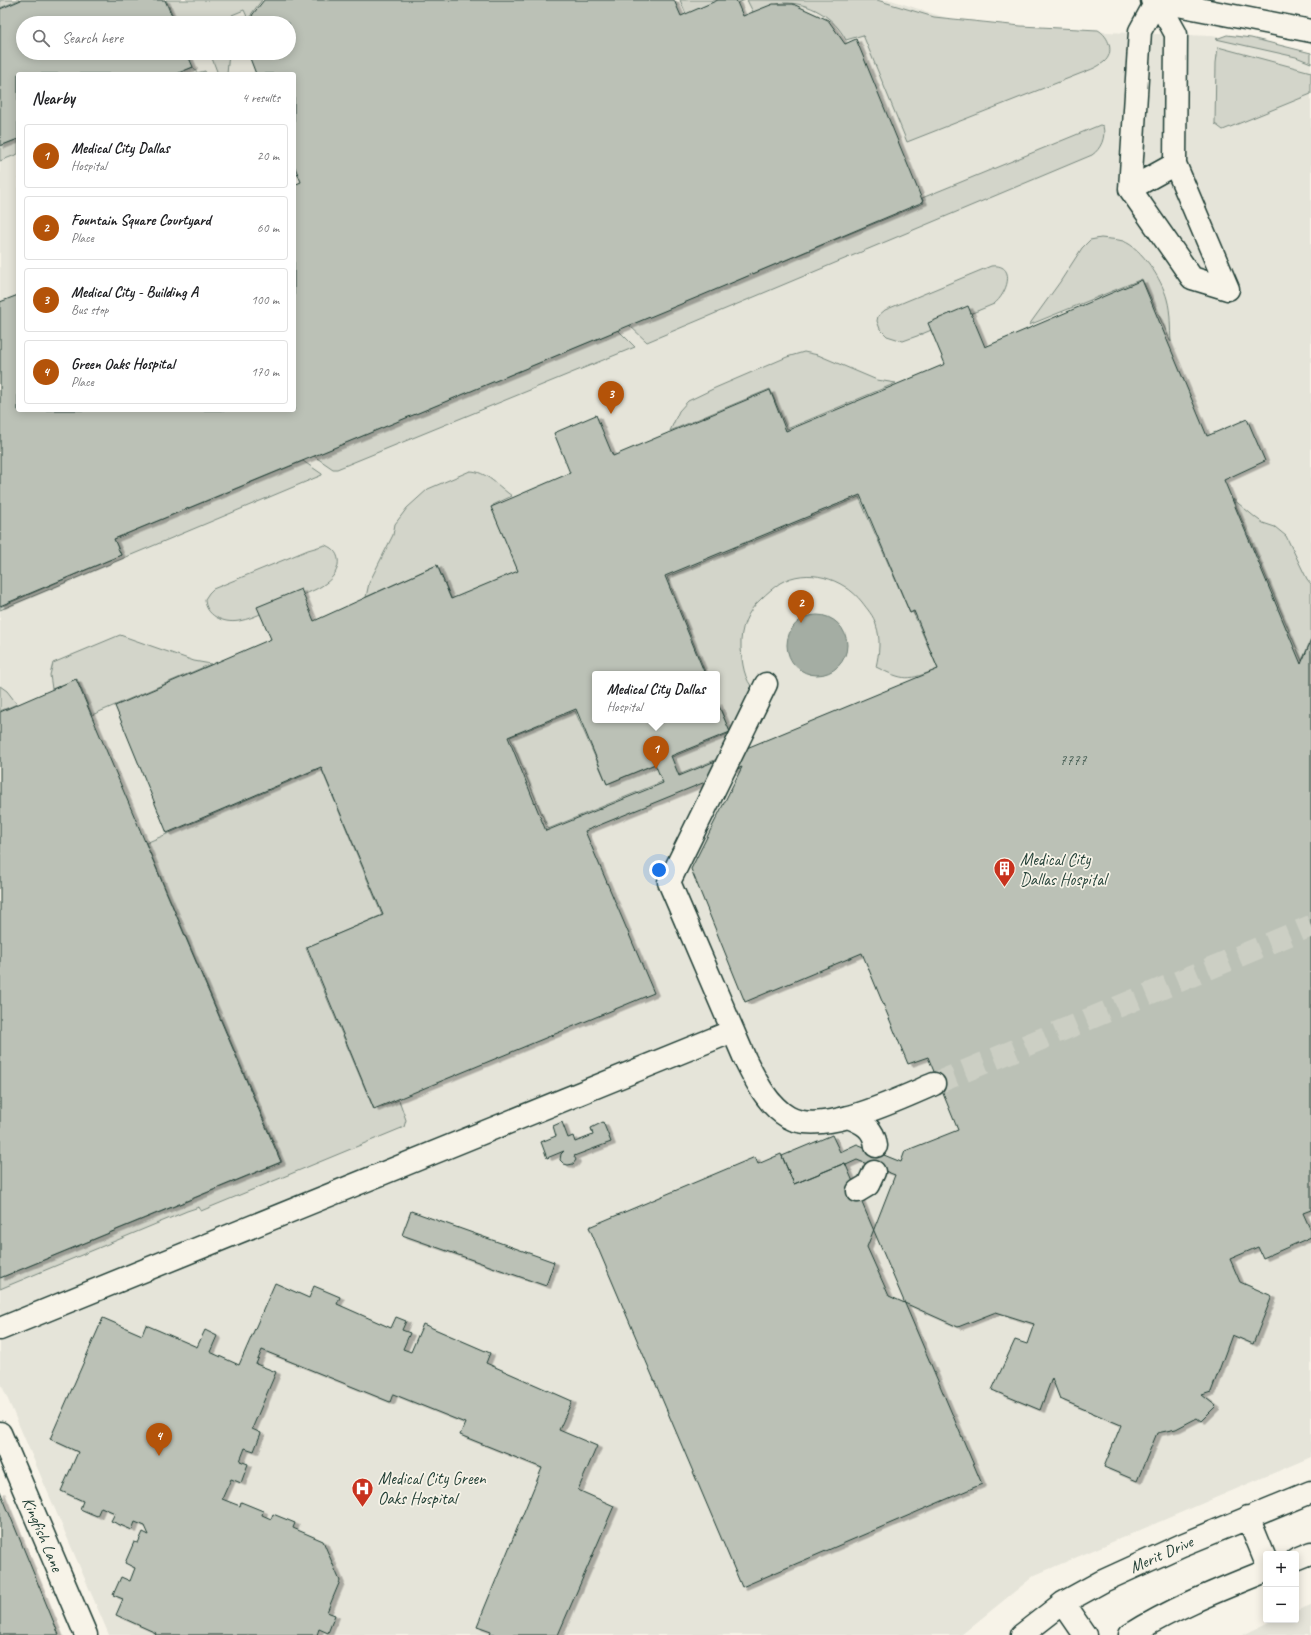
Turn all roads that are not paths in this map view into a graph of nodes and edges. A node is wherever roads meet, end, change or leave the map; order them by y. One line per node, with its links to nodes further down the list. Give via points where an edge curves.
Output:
1 (1152, 0): 2 (street)
2 (1157, 0): 3 (street); 4 (street, via 1140,31); 5 (street, via 1176,34)
3 (1311, 31)
4 (1132, 161): 5 (street); 6 (street)
5 (1175, 164): 6 (street); 6 (street, via 1228,289 1192,278)
6 (1130, 189)
7 (766, 684): 8 (street, via 669,882)
8 (733, 1031): 10 (street, via 758,1083 776,1108 789,1118 812,1124); 14 (street)
9 (934, 1084): 10 (street, via 881,1107)
10 (848, 1116): 11 (street, via 864,1123 875,1136)
11 (876, 1146)
12 (874, 1172): 13 (street, via 868,1185)
13 (858, 1192)
14 (0, 1329)
15 (0, 1433): 23 (street, Kingfish Lane)
16 (1311, 1492): 17 (street, Merit Drive)
17 (1248, 1517): 19 (street); 22 (street, Merit Drive, via 1140,1563)
18 (1311, 1553): 20 (street)
19 (1263, 1554)
20 (1299, 1558)
21 (1263, 1572): 26 (street, via 1183,1606)
22 (1064, 1603): 24 (street, Merit Drive); 25 (street)
23 (86, 1635)
24 (1022, 1635)
25 (1085, 1635)
26 (1130, 1635)

